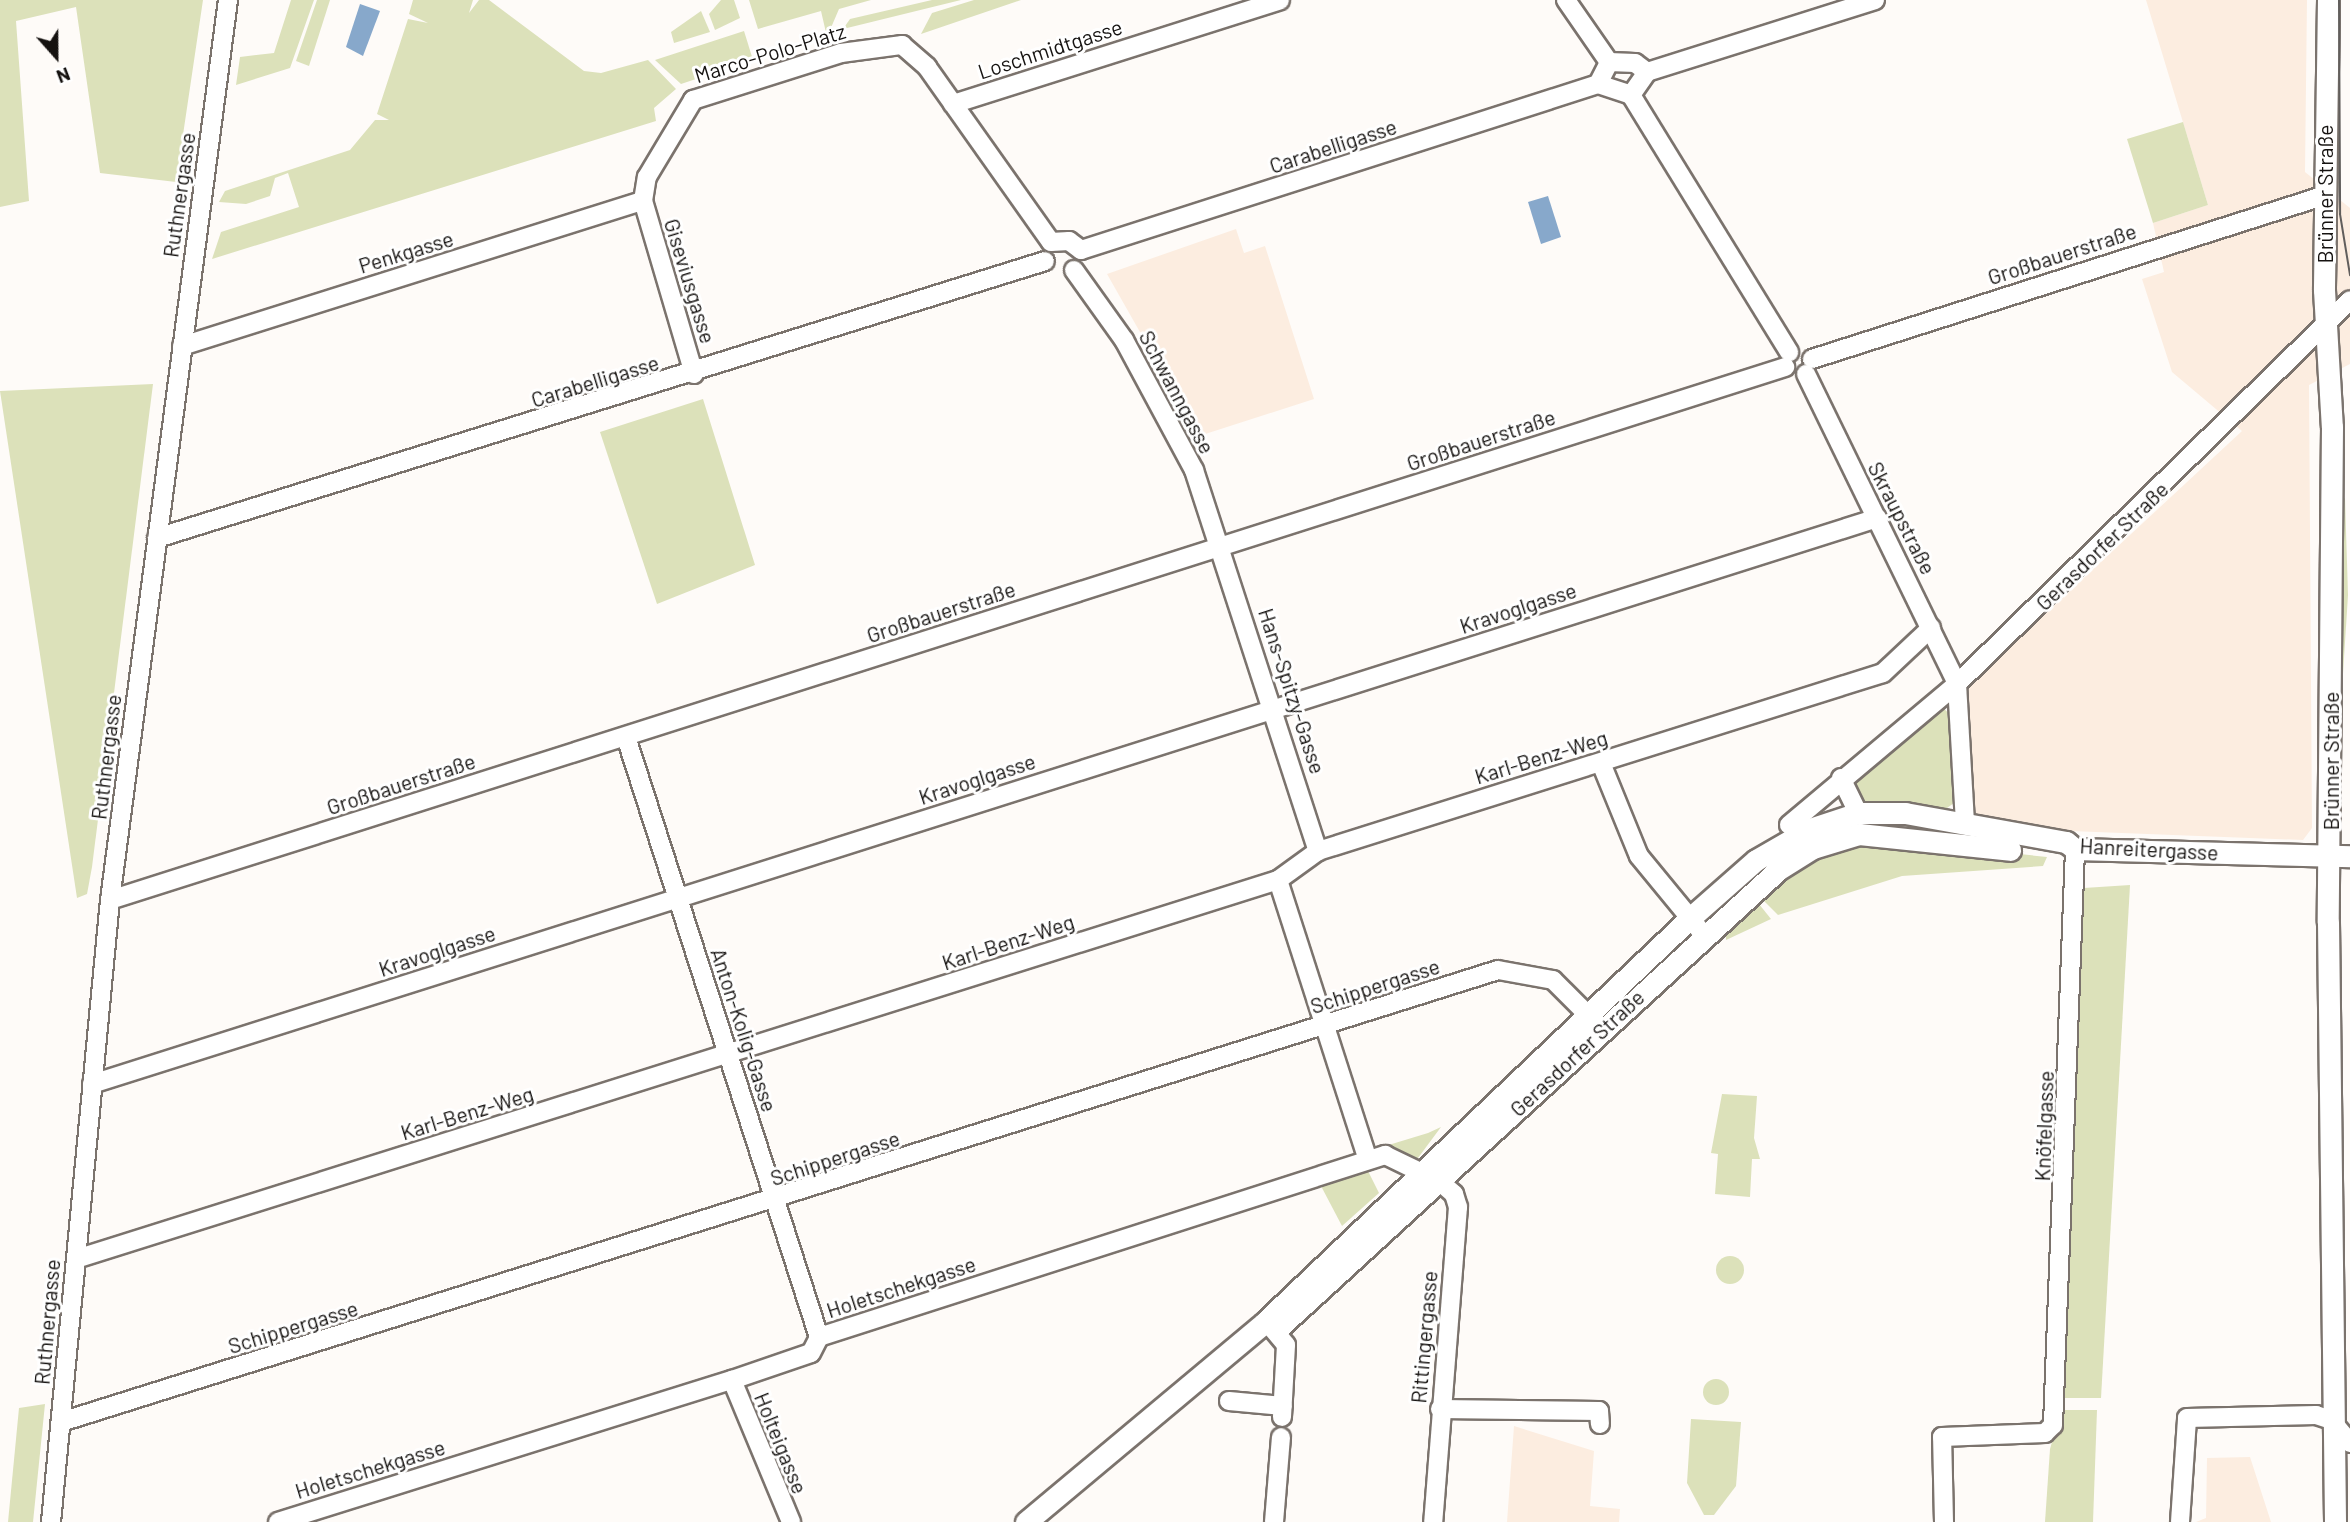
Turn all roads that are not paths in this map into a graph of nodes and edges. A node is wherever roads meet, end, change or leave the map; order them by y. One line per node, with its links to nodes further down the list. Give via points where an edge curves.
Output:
1 (228, 0): 19 (street, Ruthnergasse)
2 (1280, 0): 10 (street, Loschmidtgasse)
3 (1566, 0): 6 (street)
4 (1875, 0): 7 (street)
5 (2328, 0): 11 (main road, Brünner Straße)
6 (1609, 62): 7 (street, via 1635,63); 8 (street)
7 (1647, 72): 9 (street)
8 (1598, 84): 9 (street); 14 (street, Carabelligasse)
9 (1631, 95): 20 (street)
10 (953, 104): 12 (street, Marco-Polo-Platz, via 913,51 891,43 841,53 692,100 647,177); 13 (street)
11 (2326, 195): 18 (main road, Brünner Straße); 21 (street, Großbauerstraße)
12 (643, 201): 19 (street, Penkgasse); 22 (street, Giseviusgasse)
13 (1051, 242): 14 (street, via 1069,242); 15 (street)
14 (1081, 250): 16 (street)
15 (1045, 261): 16 (street, via 1053,271); 22 (street, Carabelligasse)
16 (1074, 270): 25 (street, Schwanngasse, via 1160,402)
17 (2350, 300): 18 (street, Gerasdorfer Straße)
18 (2328, 325): 27 (street, Gerasdorfer Straße); 37 (main road, Brünner Straße)
19 (182, 346): 24 (street, Ruthnergasse)
20 (1787, 359): 21 (street); 25 (street, Großbauerstraße)
21 (1809, 367): 23 (street, Skraupstraße)
22 (694, 374): 24 (street, Carabelligasse)
23 (1877, 518): 26 (street, Skraupstraße); 28 (street, Kravoglgasse)
24 (157, 538): 40 (street, Ruthnergasse)
25 (1222, 545): 28 (street, Hans-Spitzy-Gasse); 29 (street, Großbauerstraße)
26 (1931, 628): 27 (street, Skraupstraße); 30 (street, Karl-Benz-Weg, via 1883,673)
27 (1957, 684): 31 (street, Gerasdorfer Straße); 33 (street)
28 (1274, 709): 36 (street, Hans-Spitzy-Gasse); 39 (street, Kravoglgasse)
29 (626, 737): 39 (street, Anton-Kolig-Gasse); 40 (street, Großbauerstraße)
30 (1601, 763): 36 (street, Karl-Benz-Weg); 41 (street, via 1639,856)
31 (1841, 778): 32 (street); 34 (street, Gerasdorfer Straße)
32 (1858, 824): 33 (main road, Gerasdorfer Straße); 35 (main road, Gerasdorfer Straße); 41 (main road, Gerasdorfer Straße, via 1810,829 1756,860); 42 (main road, Gerasdorfer Straße, via 1779,869)
33 (1965, 824): 35 (main road, Hanreitergasse, via 2066,842)
34 (1789, 825)
35 (2075, 849): 37 (main road, Hanreitergasse); 69 (street, Knöfelgasse, via 2054,1405 2045,1433 1942,1437)
36 (1318, 851): 38 (street, Karl-Benz-Weg)
37 (2341, 855): 57 (main road, Brünner Straße)
38 (1278, 880): 44 (street); 46 (street, Karl-Benz-Weg)
39 (678, 898): 46 (street, Anton-Kolig-Gasse); 47 (street, Kravoglgasse)
40 (110, 900): 47 (street, Ruthnergasse)
41 (1689, 919): 42 (street); 43 (main road, Gerasdorfer Straße)
42 (1704, 935): 45 (main road, Gerasdorfer Straße)
43 (1588, 1013): 44 (street, Schippergasse, via 1553,980 1507,970); 45 (street, Schippergasse); 49 (main road, Gerasdorfer Straße)
44 (1324, 1026): 48 (street); 50 (street, Schippergasse)
45 (1603, 1030): 49 (main road, Gerasdorfer Straße)
46 (729, 1055): 50 (street, Anton-Kolig-Gasse); 51 (street, Karl-Benz-Weg)
47 (92, 1084): 51 (street, Ruthnergasse)
48 (1367, 1158): 49 (street, Holetschekgasse, via 1398,1158); 53 (street, Holetschekgasse)
49 (1430, 1179): 52 (main road, Gerasdorfer Straße); 56 (street, Rittingergasse, via 1454,1194 1458,1207)
50 (776, 1201): 53 (street, Anton-Kolig-Gasse); 58 (street, Schippergasse)
51 (76, 1259): 58 (street, Ruthnergasse)
52 (1270, 1326): 55 (street, via 1286,1345 1283,1411); 66 (main road, Gerasdorfer Straße)
53 (819, 1337): 54 (street, Holetschekgasse, via 811,1353)
54 (732, 1380): 62 (street, Holteigasse); 64 (street, Holetschekgasse)
55 (1229, 1401)
56 (1440, 1409): 59 (street, via 1599,1411); 68 (street, Rittingergasse)
57 (2332, 1420): 61 (street); 70 (street, via 2316,1415 2187,1418); 71 (main road, Brünner Straße)
58 (61, 1422): 63 (street, Ruthnergasse)
59 (1600, 1424)
60 (1281, 1437): 67 (street)
61 (2350, 1443)
62 (788, 1518): 65 (street)
63 (51, 1522)
64 (278, 1522)
65 (769, 1522)
66 (1026, 1522)
67 (1274, 1522)
68 (1433, 1522)
69 (1944, 1522)
70 (2180, 1522)
71 (2334, 1522)

